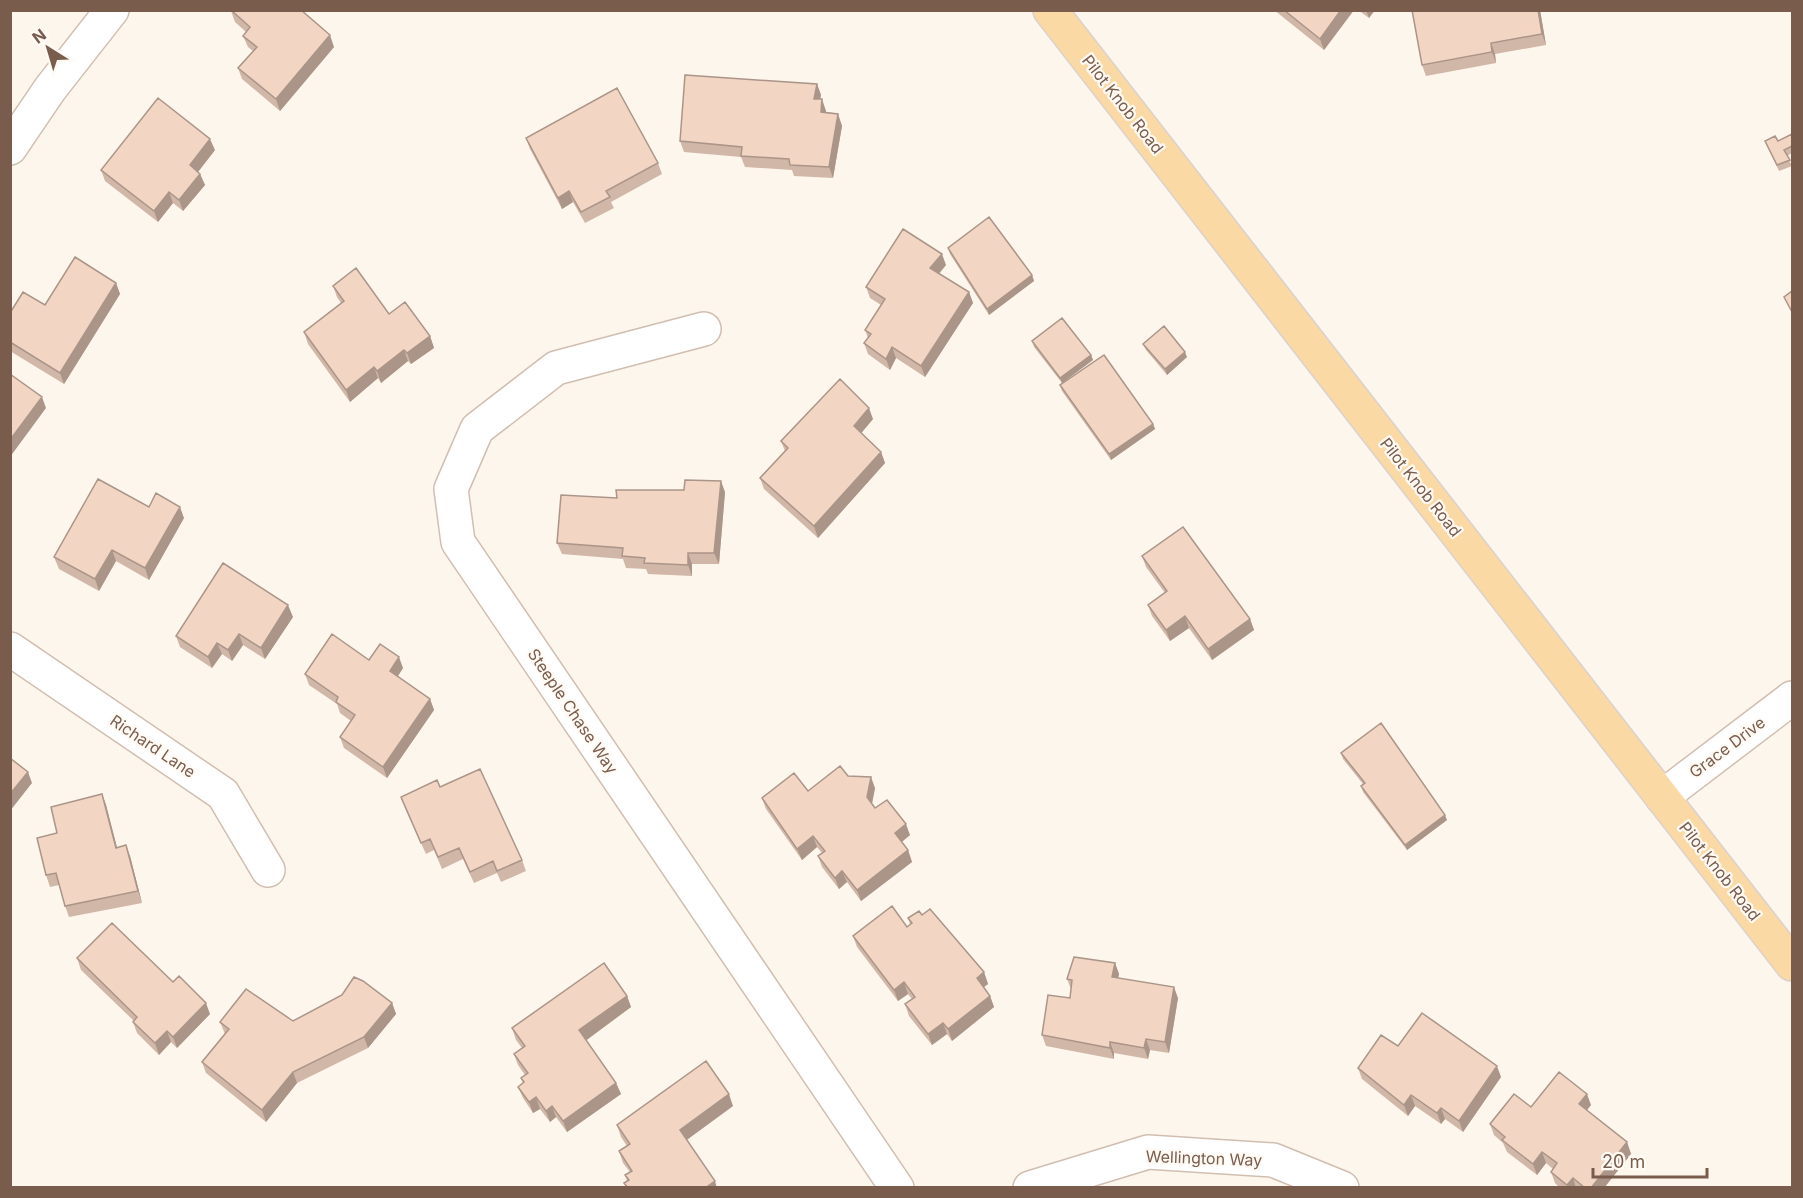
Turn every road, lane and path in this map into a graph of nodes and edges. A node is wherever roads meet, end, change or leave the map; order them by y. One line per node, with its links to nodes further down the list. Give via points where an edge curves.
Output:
1 (112, 10): 3 (street)
2 (1050, 10): 7 (main road, Pilot Knob Road)
3 (10, 148)
4 (704, 328): 10 (street, Steeple Chase Way, via 556,368 477,429 451,489 458,542)
5 (10, 649): 8 (street, Richard Lane, via 224,794)
6 (1792, 698): 7 (street, Grace Drive)
7 (1662, 797): 9 (main road, Pilot Knob Road)
8 (268, 870)
9 (1792, 964)
10 (897, 1188)
11 (1030, 1188): 12 (street, Wellington Way, via 1148,1152 1273,1160)
12 (1342, 1188)

